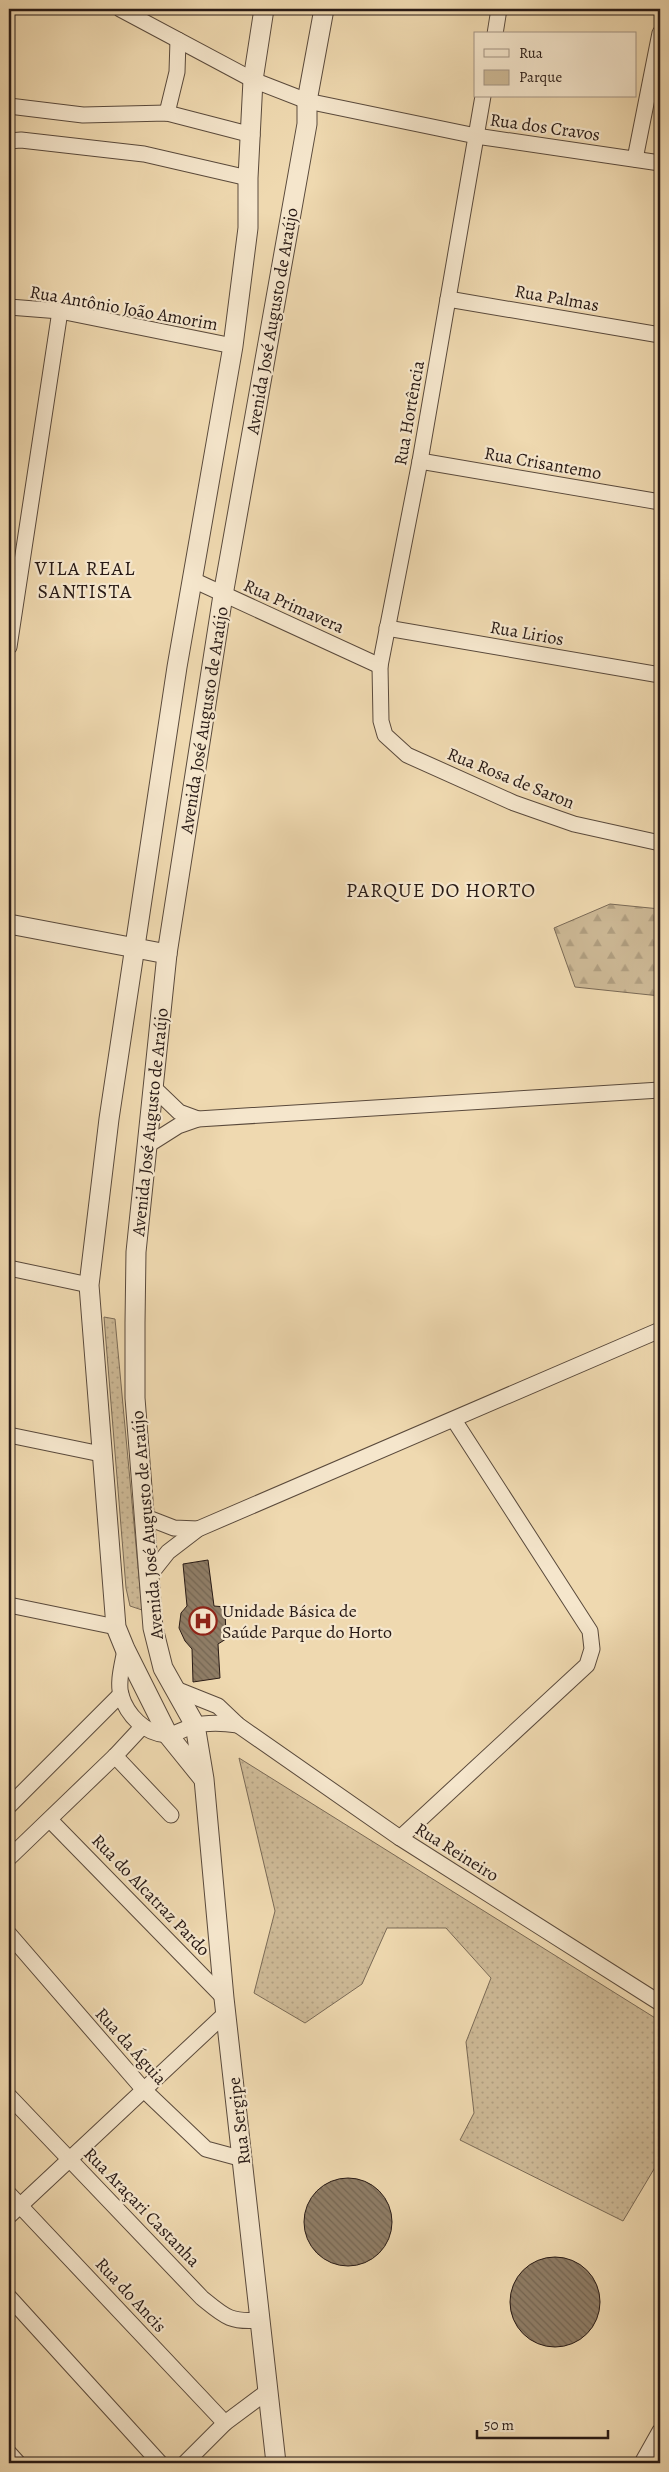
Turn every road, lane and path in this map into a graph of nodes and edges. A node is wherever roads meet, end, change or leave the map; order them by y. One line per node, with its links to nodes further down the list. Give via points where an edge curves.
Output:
1 (120, 9): 7 (street, Rua dos Cravos)
2 (264, 9): 8 (street, Avenida José Augusto de Araújo)
3 (324, 9): 10 (street, Avenida José Augusto de Araújo)
4 (500, 9): 5 (street)
5 (495, 32)
6 (660, 33): 16 (street)
7 (178, 40): 8 (street, Rua dos Cravos); 12 (street, via 177,72)
8 (253, 80): 10 (street, Rua dos Cravos); 13 (street, Avenida José Augusto de Araújo)
9 (483, 98): 14 (street, Rua Hortência)
10 (307, 101): 14 (street, Rua dos Cravos); 27 (street, Avenida José Augusto de Araújo, via 307,124)
11 (9, 106): 12 (street, via 83,115)
12 (167, 113): 13 (street)
13 (252, 134): 18 (street, Avenida José Augusto de Araújo)
14 (476, 136): 16 (street, Rua dos Cravos); 19 (street, Rua Hortência)
15 (9, 141): 18 (street, via 144,154)
16 (635, 159): 17 (street, Rua dos Cravos)
17 (660, 163)
18 (248, 178): 23 (street, Avenida José Augusto de Araújo, via 248,228)
19 (448, 299): 22 (street, Rua Palmas); 24 (street, Rua Hortência)
20 (9, 307): 21 (street, Rua Antônio João Amorim)
21 (60, 311): 23 (street, Rua Antônio João Amorim); 29 (street)
22 (660, 335)
23 (233, 346): 26 (street, Avenida José Augusto de Araújo)
24 (420, 461): 25 (street, Rua Crisantemo); 28 (street, Rua Hortência)
25 (660, 502)
26 (193, 580): 27 (street, Rua Primavera); 35 (street, Avenida José Augusto de Araújo)
27 (223, 595): 30 (street, Rua Primavera); 36 (street, Avenida José Augusto de Araújo)
28 (387, 628): 30 (street, Rua Hortência); 31 (street, Rua Lirios)
29 (9, 647)
30 (380, 666): 32 (street, Rua Hortência, via 380,721)
31 (660, 675)
32 (385, 735): 33 (street, Rua Rosa de Saron, via 407,755 514,803 574,824)
33 (660, 843)
34 (9, 924): 35 (street)
35 (136, 947): 36 (street); 42 (street, Avenida José Augusto de Araújo, via 109,1119)
36 (163, 953): 37 (street, Avenida José Augusto de Araújo)
37 (154, 1088): 39 (street, via 179,1112); 40 (street, Avenida José Augusto de Araújo)
38 (660, 1090): 39 (street)
39 (198, 1119): 40 (street, via 178,1126)
40 (148, 1145): 47 (street, Avenida José Augusto de Araújo, via 136,1252 135,1323 135,1398)
41 (9, 1268): 42 (street)
42 (89, 1284): 46 (street, Avenida José Augusto de Araújo)
43 (660, 1330): 44 (street)
44 (454, 1420): 48 (street); 64 (street, via 590,1631 592,1649 587,1665)
45 (9, 1435): 46 (street)
46 (101, 1454): 51 (street, Avenida José Augusto de Araújo)
47 (143, 1516): 48 (street, via 174,1528); 49 (street, Avenida José Augusto de Araújo)
48 (198, 1529): 49 (street, via 168,1552)
49 (149, 1576): 53 (street, Avenida José Augusto de Araújo, via 153,1628 163,1668)
50 (9, 1605): 51 (street)
51 (116, 1627): 52 (street, Avenida José Augusto de Araújo)
52 (125, 1649): 54 (street, via 120,1677); 58 (street, Avenida José Augusto de Araújo)
53 (172, 1688): 55 (street, Avenida José Augusto de Araújo); 56 (street, Rua Reineiro, via 218,1706)
54 (121, 1694): 57 (street, via 130,1713); 61 (street)
55 (195, 1725): 56 (street); 58 (street); 60 (street, Avenida José Augusto de Araújo)
56 (238, 1725): 64 (street, Rua Reineiro)
57 (142, 1727): 58 (street); 59 (street)
58 (168, 1735): 60 (street, Avenida José Augusto de Araújo)
59 (115, 1756): 62 (street); 63 (street)
60 (204, 1778): 68 (street, Rua Sergipe)
61 (9, 1806)
62 (171, 1815)
63 (50, 1820): 65 (street); 68 (street, Rua do Alcatraz Pardo)
64 (400, 1838): 67 (street, Rua Reineiro)
65 (9, 1858)
66 (9, 1934): 69 (street, Rua da Águia)
67 (660, 2003)
68 (225, 2005): 69 (street); 71 (street, Rua Sergipe)
69 (144, 2090): 71 (street, Rua da Águia, via 206,2149); 72 (street)
70 (9, 2096): 72 (street, Rua Araçari Castanha)
71 (243, 2159): 77 (street, Rua Sergipe)
72 (70, 2160): 74 (street); 77 (street, Rua Araçari Castanha, via 202,2298 228,2319 242,2322)
73 (9, 2194): 74 (street, Rua do Ancis)
74 (20, 2205): 75 (street); 79 (street, Rua do Ancis)
75 (9, 2216)
76 (9, 2297): 83 (street)
77 (260, 2320): 78 (street, Rua Sergipe)
78 (268, 2390): 79 (street); 85 (street, Rua Sergipe)
79 (225, 2422): 84 (street)
80 (660, 2431): 86 (street)
81 (9, 2454): 82 (street)
82 (18, 2463)
83 (160, 2463)
84 (185, 2463)
85 (276, 2463)
86 (642, 2463)

